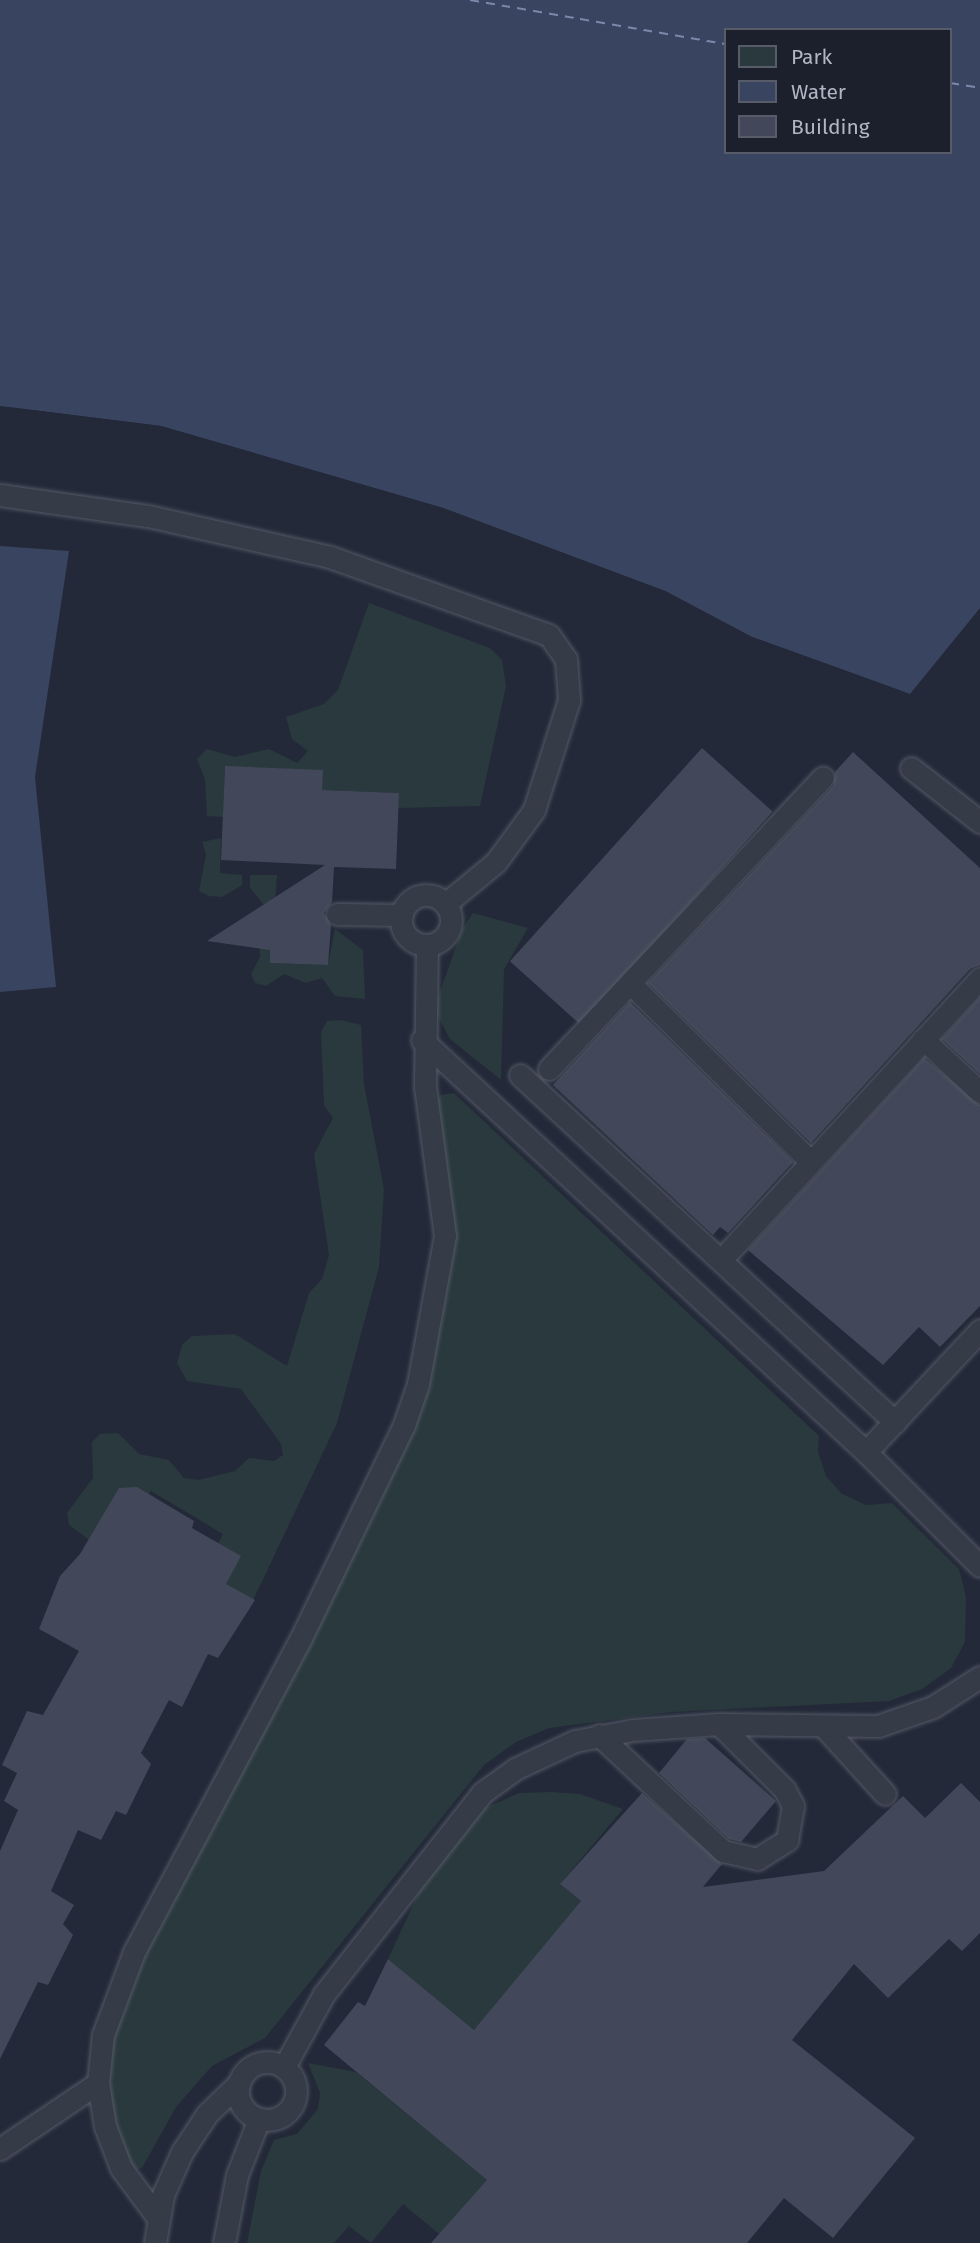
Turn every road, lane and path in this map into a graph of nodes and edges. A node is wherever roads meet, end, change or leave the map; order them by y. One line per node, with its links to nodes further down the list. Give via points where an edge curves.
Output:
1 (0, 495): 5 (lane, via 148,516 291,548 420,585 548,635 566,659 569,700 534,810 496,862)
2 (911, 768): 4 (lane)
3 (823, 777): 10 (lane)
4 (980, 822)
5 (445, 904): 7 (lane, via 417,897); 8 (lane, via 451,921 447,935)
6 (337, 914): 7 (lane)
7 (402, 915): 8 (lane, via 407,936)
8 (427, 945): 12 (lane)
9 (980, 978): 11 (lane)
10 (630, 984): 13 (lane); 16 (lane)
11 (923, 1039): 15 (lane); 16 (lane)
12 (422, 1040): 20 (lane); 28 (lane, via 444,1236 418,1384 404,1425 300,1640 124,1974 103,2035)
13 (549, 1069)
14 (520, 1075): 17 (lane)
15 (980, 1091)
16 (810, 1161): 17 (lane)
17 (721, 1260): 19 (lane)
18 (980, 1330): 19 (lane)
19 (895, 1422): 20 (lane)
20 (866, 1452): 21 (lane)
21 (980, 1566)
22 (980, 1677): 24 (lane, via 904,1719)
23 (719, 1724): 24 (lane); 25 (lane); 25 (lane, via 785,1790 793,1807 787,1840 757,1859 723,1852)
24 (825, 1728): 26 (lane)
25 (599, 1735): 27 (lane, via 552,1749 482,1793 324,1994)
26 (885, 1794)
27 (284, 2067): 29 (lane, via 257,2064); 30 (lane, via 296,2091 291,2107 277,2118)
28 (99, 2083): 31 (lane); 32 (lane, via 111,2147 135,2191)
29 (239, 2083): 30 (lane, via 244,2109); 32 (lane, via 207,2114 182,2152)
30 (259, 2119): 34 (lane, via 237,2175)
31 (0, 2149)
32 (158, 2218): 33 (lane)
33 (155, 2243)
34 (223, 2243)

